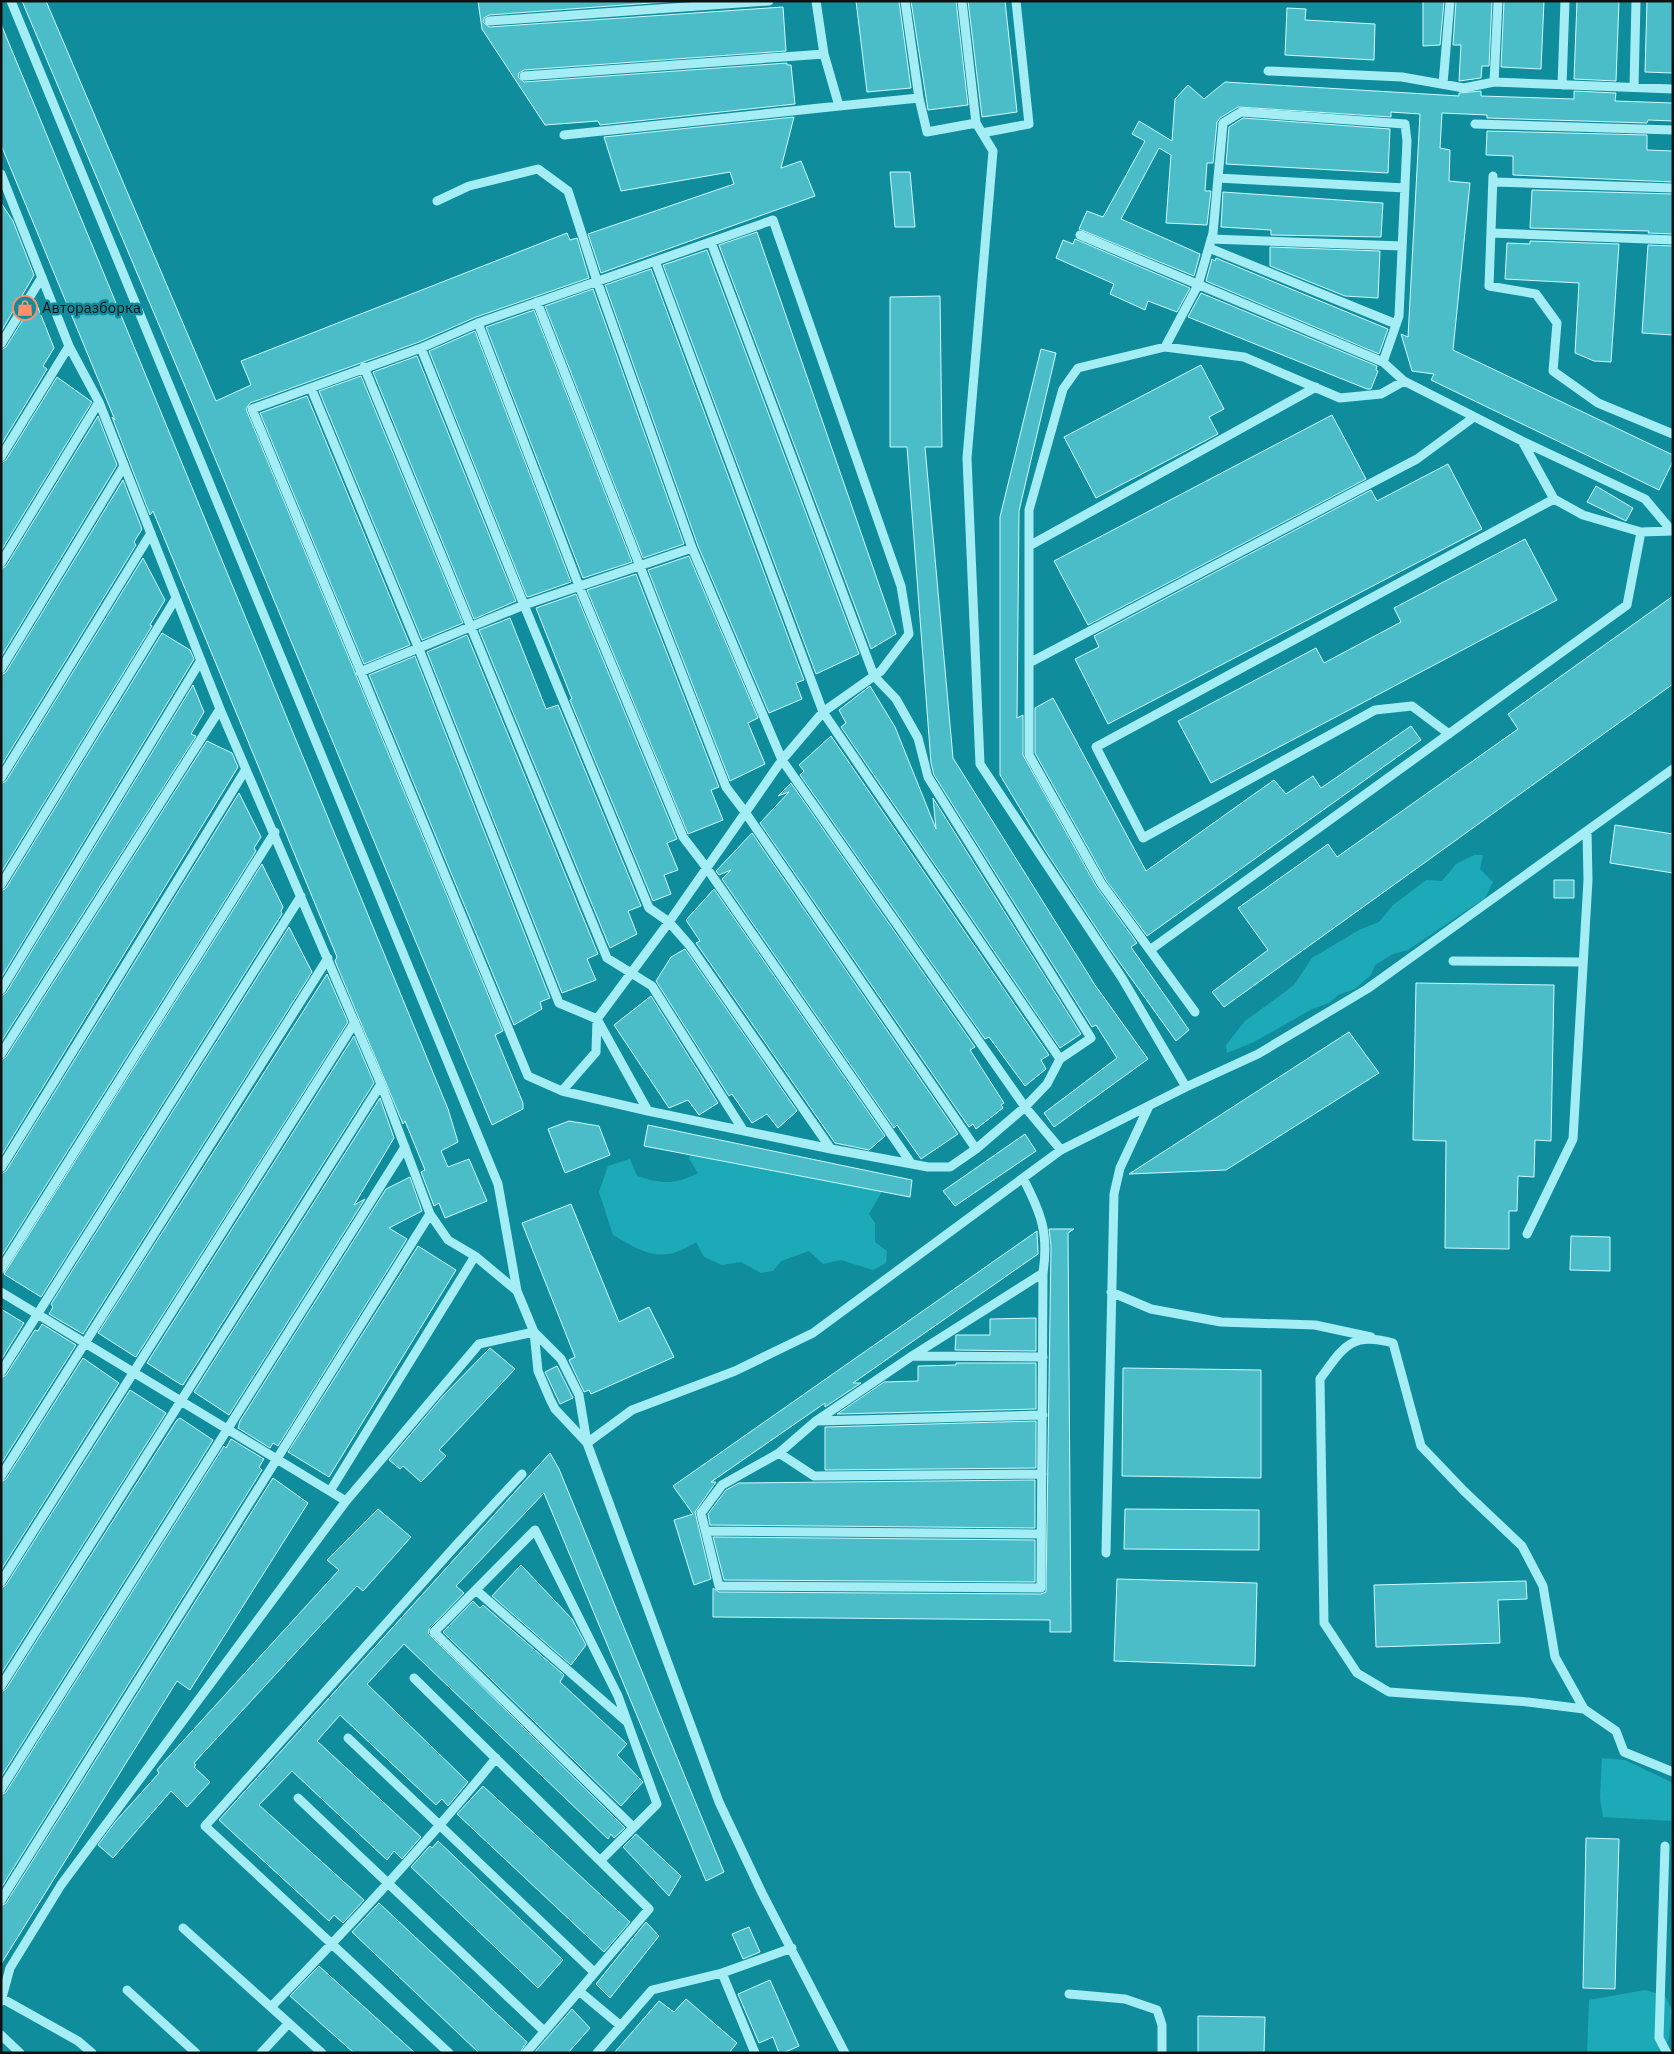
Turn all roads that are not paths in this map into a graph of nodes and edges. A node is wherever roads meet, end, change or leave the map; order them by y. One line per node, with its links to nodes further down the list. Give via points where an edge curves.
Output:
1 (11, 1): 122 (lane, via 498,1184)
2 (770, 1): 11 (lane)
3 (816, 1): 12 (lane)
4 (904, 1): 20 (lane)
5 (962, 1): 22 (lane)
6 (1016, 1): 25 (lane, via 1029,124)
7 (1450, 1): 16 (lane)
8 (1498, 1): 15 (lane)
9 (1565, 1): 17 (lane)
10 (1636, 1): 18 (lane)
11 (489, 21)
12 (824, 54): 14 (lane); 21 (lane)
13 (1268, 71): 16 (lane, via 1402,77)
14 (524, 76)
15 (1494, 82): 16 (lane, via 1464,88); 17 (lane)
16 (1443, 84)
17 (1562, 84): 18 (lane)
18 (1634, 87): 19 (lane)
19 (1673, 89)
20 (919, 98): 21 (lane); 22 (lane, via 927,132)
21 (839, 106): 26 (lane)
22 (976, 123): 25 (lane)
23 (1475, 124): 24 (lane)
24 (1673, 130)
25 (982, 133): 104 (lane, via 993,151 967,458 980,764 1122,978)
26 (564, 135)
27 (1, 174): 39 (lane)
28 (1218, 178): 29 (lane); 29 (lane, via 1223,123 1241,112 1405,124); 36 (lane)
29 (1405, 188): 37 (lane)
30 (1673, 188): 32 (lane, via 1493,179)
31 (437, 201): 40 (lane, via 469,186 538,169 568,192)
32 (1491, 233): 34 (lane); 56 (lane, via 1489,286 1536,294 1557,323 1553,371 1598,403)
33 (1080, 235): 41 (lane)
34 (1673, 240)
35 (710, 242): 38 (lane); 77 (lane); 77 (lane, via 773,220 901,586 908,634)
36 (1210, 244): 37 (lane); 41 (lane); 44 (lane)
37 (1402, 246): 44 (lane)
38 (655, 261): 40 (lane); 79 (lane)
39 (42, 277): 45 (lane); 46 (lane)
40 (597, 281): 42 (lane); 65 (lane)
41 (1198, 284): 48 (lane); 49 (lane)
42 (537, 302): 43 (lane); 67 (lane)
43 (478, 323): 47 (lane); 68 (lane)
44 (1396, 324): 49 (lane)
45 (1, 344)
46 (69, 346): 54 (lane); 58 (lane)
47 (422, 348): 50 (lane); 70 (lane)
48 (1165, 348): 53 (lane, via 1244,357); 64 (lane, via 1078,368 1063,389 1029,510)
49 (1383, 362): 51 (lane)
50 (364, 367): 52 (lane); 71 (lane)
51 (1404, 381): 53 (lane, via 1381,394 1340,398); 55 (lane)
52 (311, 388): 72 (lane); 76 (lane, via 252,409)
53 (1316, 388): 64 (lane)
54 (99, 402): 59 (lane); 66 (lane)
55 (1474, 417): 57 (lane); 74 (lane, via 1417,459)
56 (1673, 434)
57 (1522, 442): 60 (lane); 61 (lane, via 1645,499)
58 (1, 458)
59 (124, 466): 63 (lane); 75 (lane)
60 (1554, 499): 62 (lane, via 1583,515); 80 (lane, via 1096,747 1144,838 1375,710 1412,706)
61 (1672, 531): 62 (lane)
62 (1642, 532): 80 (lane, via 1627,605)
63 (151, 533): 69 (lane); 84 (lane)
64 (1029, 546): 74 (lane)
65 (692, 548): 67 (lane); 81 (lane)
66 (1, 563)
67 (639, 564): 68 (lane); 85 (lane, via 726,787)
68 (579, 586): 70 (lane); 88 (lane, via 683,837)
69 (176, 598): 73 (lane); 89 (lane)
70 (524, 605): 71 (lane); 91 (lane, via 649,908)
71 (470, 627): 72 (lane); 96 (lane, via 607,958)
72 (419, 649): 76 (lane); 99 (lane, via 559,1003)
73 (201, 660): 78 (lane); 97 (lane)
74 (1029, 663): 92 (lane, via 1029,755 1101,883)
75 (1, 669)
76 (360, 672): 105 (lane, via 528,1076)
77 (874, 676): 79 (lane); 102 (lane, via 896,698 918,738 928,777 1091,1038)
78 (220, 709): 82 (lane); 101 (lane)
79 (823, 712): 81 (lane); 102 (lane)
80 (1449, 734): 92 (lane)
81 (782, 760): 85 (lane); 107 (lane)
82 (246, 769): 87 (lane); 115 (lane)
83 (1673, 769): 86 (lane)
84 (1, 778)
85 (746, 812): 88 (lane); 112 (lane)
86 (1587, 831): 95 (lane, via 1588,880); 104 (lane, via 1367,989 1258,1054)
87 (275, 832): 90 (lane); 120 (lane)
88 (706, 867): 91 (lane); 114 (lane)
89 (1, 885)
90 (301, 896): 93 (lane); 125 (lane)
91 (669, 922): 96 (lane); 111 (lane, via 690,946)
92 (1150, 950): 98 (lane)
93 (328, 958): 100 (lane); 128 (lane)
94 (1453, 961): 95 (lane)
95 (1582, 962): 118 (lane, via 1573,1139)
96 (630, 972): 99 (lane); 109 (lane, via 652,986)
97 (1, 990)
98 (1194, 1012)
99 (597, 1019): 105 (lane, via 596,1052); 108 (lane)
100 (355, 1022): 103 (lane); 131 (lane)
101 (1, 1054)
102 (1060, 1059): 107 (lane, via 1047,1084)
103 (381, 1084): 110 (lane); 133 (lane)
104 (1186, 1087): 106 (lane)
105 (562, 1091): 108 (lane)
106 (1149, 1106): 113 (lane); 124 (lane, via 1120,1168 1114,1194)
107 (1024, 1107): 112 (lane); 113 (lane)
108 (648, 1111): 109 (lane)
109 (743, 1130): 111 (lane)
110 (405, 1147): 117 (lane); 136 (lane)
111 (831, 1149): 114 (lane)
112 (976, 1149): 114 (lane, via 950,1167)
113 (1061, 1150): 116 (lane)
114 (910, 1163)
115 (1, 1168)
116 (1023, 1178): 121 (lane, via 1040,1212 1046,1252); 137 (lane, via 813,1333 735,1371 632,1410)
117 (430, 1214): 119 (lane, via 448,1240); 139 (lane)
118 (1527, 1234)
119 (475, 1256): 122 (lane); 143 (lane)
120 (1, 1270)
121 (1043, 1273): 129 (lane); 130 (lane)
122 (517, 1291): 126 (lane)
123 (1, 1292): 125 (lane)
124 (1111, 1292): 127 (lane, via 1151,1309 1221,1322 1315,1325); 147 (lane)
125 (38, 1314): 128 (lane); 132 (lane)
126 (534, 1332): 137 (lane, via 560,1359 579,1394); 137 (lane, via 538,1371 555,1409); 144 (lane, via 479,1344)
127 (1371, 1337): 152 (lane, via 1392,1343 1422,1446 1522,1546 1543,1586 1555,1658); 152 (lane, via 1344,1346 1320,1379 1324,1623 1357,1673 1389,1692 1528,1702)
128 (85, 1343): 131 (lane); 142 (lane)
129 (912, 1356): 130 (lane); 135 (lane)
130 (1043, 1356): 134 (lane)
131 (133, 1371): 133 (lane); 148 (lane)
132 (1, 1372)
133 (181, 1400): 136 (lane); 151 (lane)
134 (1043, 1414): 135 (lane); 141 (lane)
135 (816, 1420): 138 (lane)
136 (228, 1429): 139 (lane); 157 (lane)
137 (587, 1443): 167 (lane, via 719,1802)
138 (779, 1453): 141 (lane, via 814,1476); 145 (lane, via 722,1485 701,1513)
139 (276, 1459): 143 (lane); 164 (lane)
140 (522, 1474): 166 (lane, via 205,1826)
141 (1042, 1474): 146 (lane)
142 (1, 1476)
143 (330, 1491): 144 (lane)
144 (346, 1501): 173 (lane, via 61,1885 10,1968)
145 (707, 1531): 146 (lane); 146 (lane, via 719,1586 1041,1588)
146 (1042, 1534)
147 (1106, 1553)
148 (1, 1582)
149 (476, 1590): 153 (lane); 153 (lane, via 536,1530 618,1696); 160 (lane, via 434,1632)
150 (414, 1678): 155 (lane)
151 (1, 1686)
152 (1584, 1710): 156 (lane, via 1616,1730 1624,1752)
153 (627, 1722): 160 (lane, via 656,1804)
154 (348, 1738): 159 (lane)
155 (496, 1758): 159 (lane); 162 (lane)
156 (1673, 1772)
157 (1, 1789)
158 (298, 1798): 163 (lane)
159 (441, 1826): 163 (lane); 168 (lane)
160 (633, 1828): 162 (lane)
161 (1665, 1846): 190 (lane, via 1660,2038)
162 (600, 1861): 168 (lane, via 649,1909)
163 (389, 1884): 166 (lane); 177 (lane)
164 (1, 1900)
165 (183, 1928): 174 (lane)
166 (332, 1944): 174 (lane); 184 (lane)
167 (792, 1948): 169 (lane); 188 (lane)
168 (594, 1972): 171 (lane)
169 (722, 1974): 176 (lane, via 652,1990); 187 (lane)
170 (127, 1990): 181 (lane)
171 (579, 1991): 176 (lane); 177 (lane)
172 (1069, 1994): 189 (lane, via 1125,1999 1157,2010 1162,2026)
173 (2, 2000): 180 (lane, via 78,2041)
174 (271, 2007): 175 (lane)
175 (289, 2023): 182 (lane); 183 (lane)
176 (621, 2026): 186 (lane)
177 (544, 2031): 185 (lane)
178 (1, 2035): 179 (lane)
179 (20, 2053)
180 (92, 2053)
181 (196, 2053)
182 (262, 2053)
183 (322, 2053)
184 (449, 2053)
185 (526, 2053)
186 (597, 2053)
187 (755, 2053)
188 (845, 2053)
189 (1162, 2053)
190 (1667, 2053)

